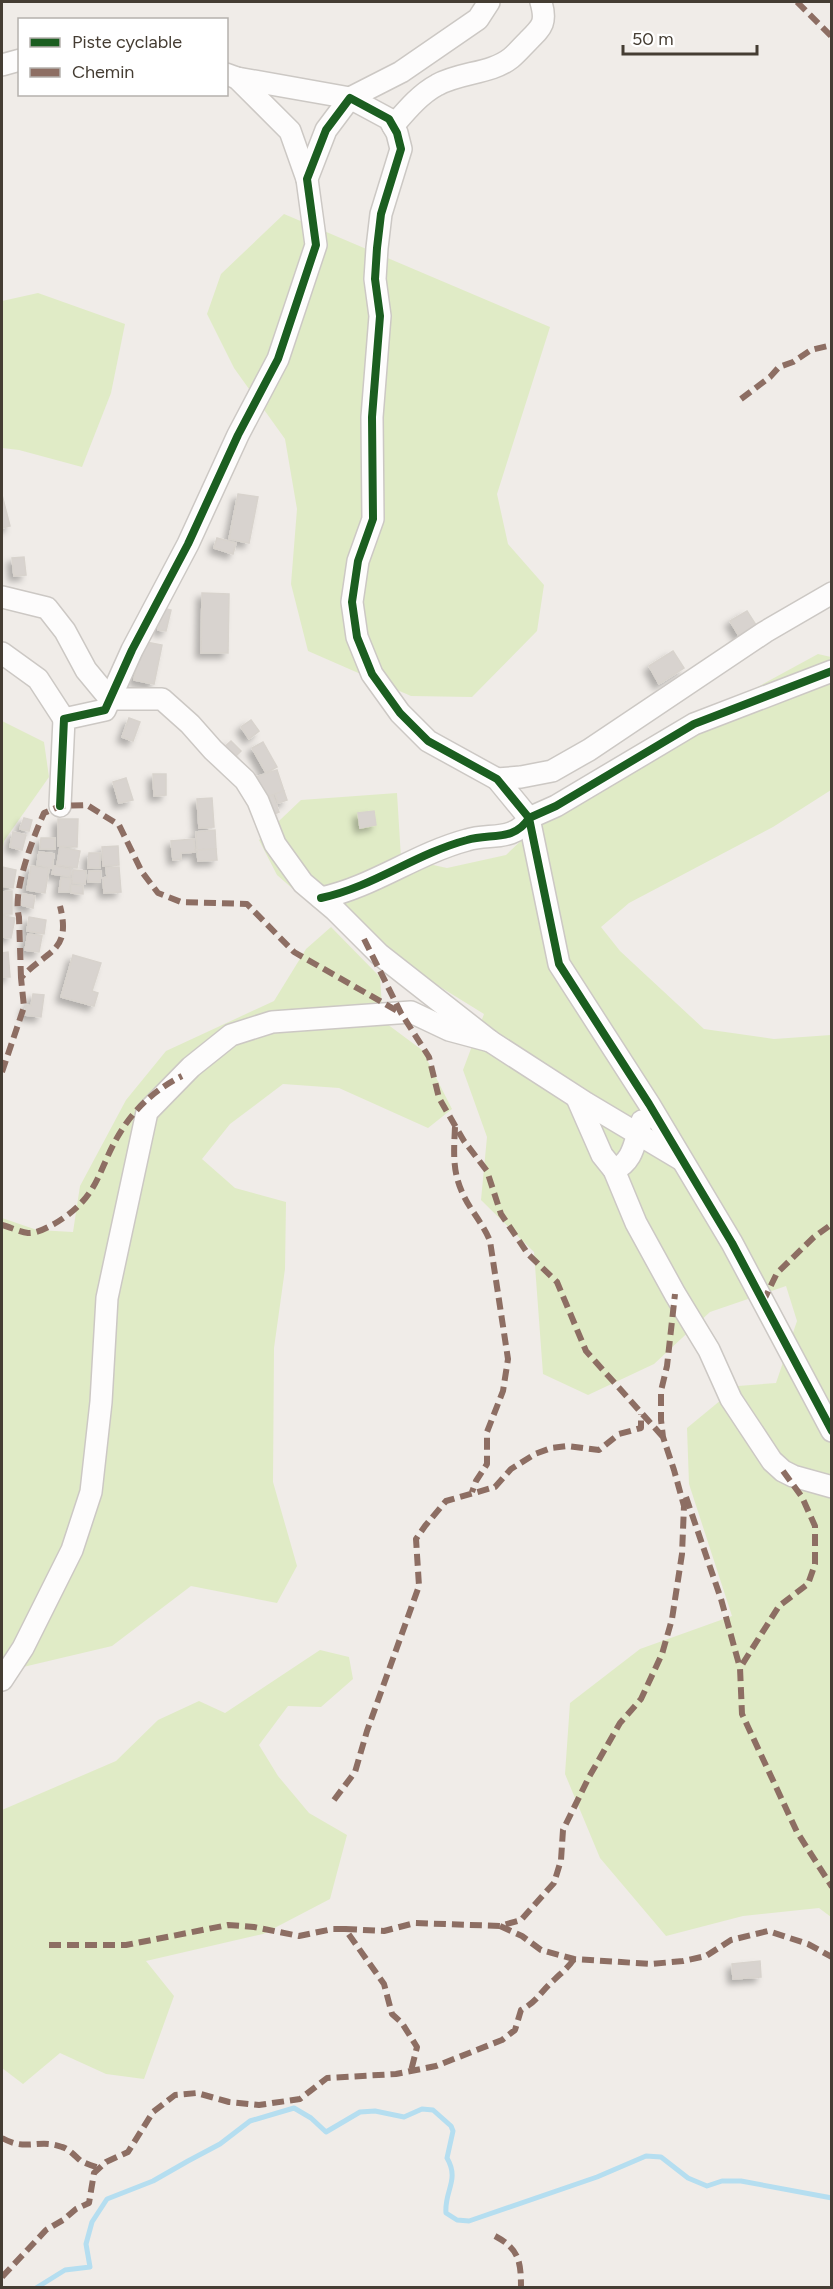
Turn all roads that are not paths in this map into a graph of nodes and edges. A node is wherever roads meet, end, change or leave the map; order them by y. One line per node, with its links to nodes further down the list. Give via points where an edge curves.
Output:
1 (489, 2): 6 (street, via 478,19 401,72)
2 (541, 2): 7 (street, via 545,15 542,27 510,59 436,85)
3 (18, 61): 4 (street)
4 (2, 65)
5 (232, 76): 6 (street); 8 (street, via 290,131)
6 (350, 98): 7 (street, via 389,118); 8 (street, via 326,130)
7 (393, 126): 15 (street, via 401,149 381,214 377,248 375,279 380,316 372,417 373,519 358,561 352,602 357,637 372,674 400,713 429,741)
8 (307, 179): 13 (street, via 315,245 278,359)
9 (831, 593): 15 (street, via 552,771)
10 (2, 597): 13 (street, via 47,608 86,670)
11 (2, 653): 14 (street, via 38,679)
12 (831, 671): 17 (street, via 694,724)
13 (110, 699): 14 (street, via 105,710); 18 (street, via 162,699 190,724 245,780 275,844 303,883)
14 (64, 718): 16 (street)
15 (497, 779): 17 (street)
16 (60, 806)
17 (529, 818): 18 (street, via 515,832 453,844 340,894); 21 (street, via 559,964)
18 (321, 898): 19 (street, via 379,954)
19 (490, 1041): 20 (street); 27 (street, via 449,1030 411,1012 273,1022 231,1035 191,1067 147,1112 107,1298 91,1492 72,1550 23,1648)
20 (577, 1098): 22 (street); 24 (street, via 602,1155)
21 (648, 1104): 22 (street); 23 (street)
22 (637, 1134): 23 (street); 24 (street, via 634,1153)
23 (682, 1161): 25 (street, via 732,1243)
24 (614, 1170): 26 (street, via 636,1223 709,1350 731,1399 772,1461 793,1476)
25 (831, 1431)
26 (831, 1487)
27 (2, 1680)

